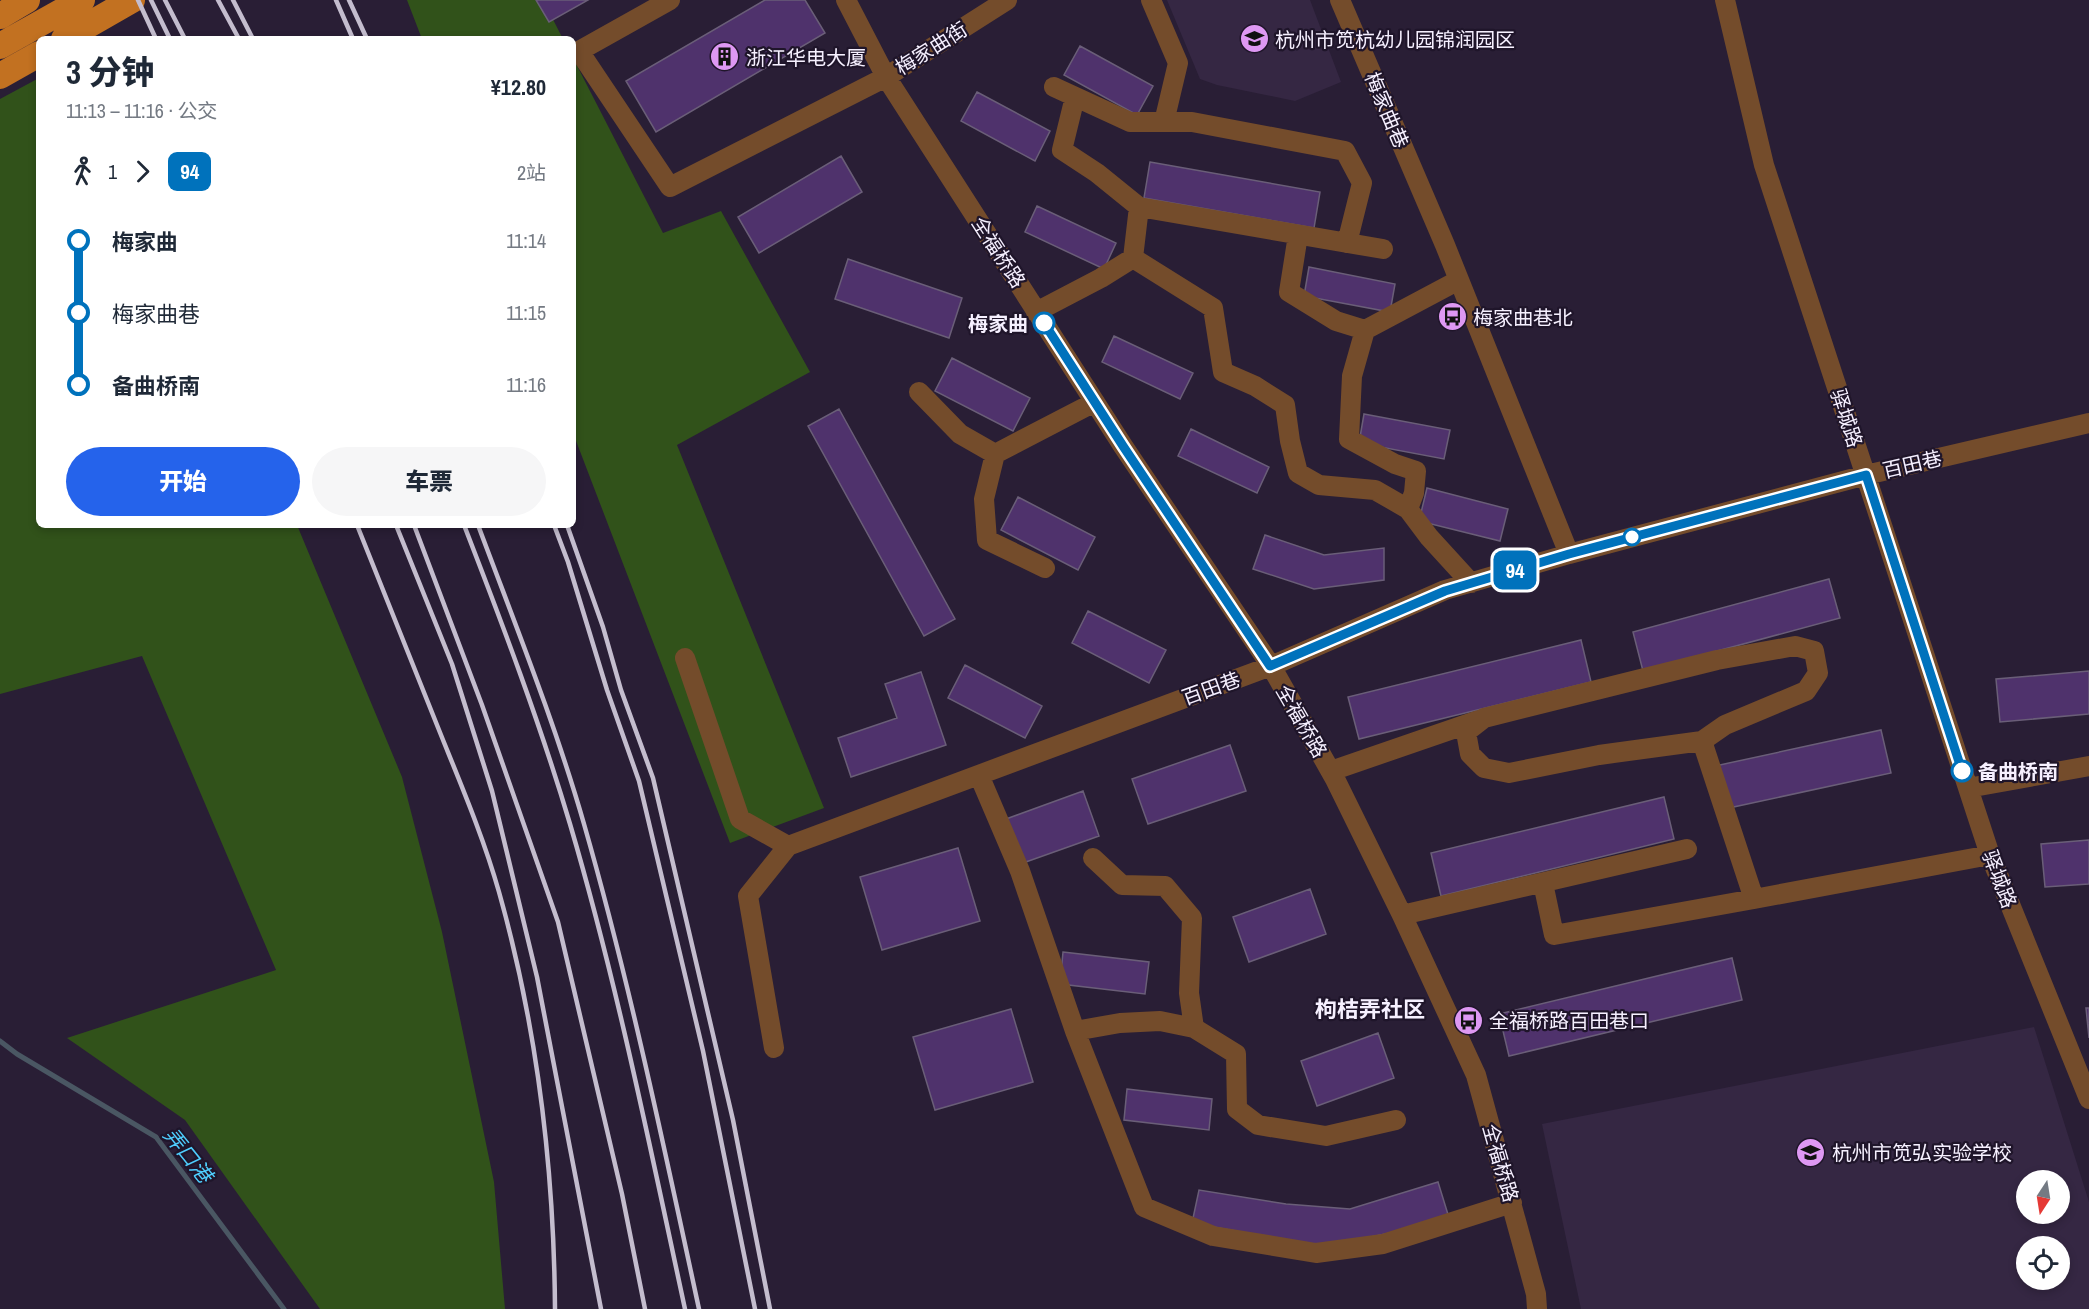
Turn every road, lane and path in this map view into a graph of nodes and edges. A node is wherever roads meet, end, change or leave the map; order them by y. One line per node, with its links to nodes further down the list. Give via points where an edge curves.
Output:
1 (27, 0): 10 (main road)
2 (82, 0): 12 (main road)
3 (132, 0): 11 (main road)
4 (670, 0): 15 (street, 梅家曲街, via 579,51 670,187)
5 (846, 0): 15 (street, 全福桥路)
6 (1007, 0): 15 (street, 梅家曲街)
7 (1151, 0): 18 (street, via 1178,63)
8 (1340, 0): 24 (street, 梅家曲巷)
9 (1725, 0): 31 (street, 驿城路, via 1764,165)
10 (0, 16)
11 (69, 36)
12 (0, 46)
13 (36, 56): 14 (main road)
14 (0, 76)
15 (886, 76): 25 (street, 全福桥路)
16 (1054, 87): 17 (street)
17 (1075, 97): 18 (street, via 1130,122); 19 (street, via 1062,150)
18 (1164, 122): 21 (street, via 1192,122 1345,151 1362,183)
19 (1139, 207): 20 (street); 23 (street)
20 (1298, 235): 21 (street); 26 (street, via 1289,292 1336,321)
21 (1347, 243): 22 (street)
22 (1383, 249)
23 (1133, 258): 25 (street); 32 (street, via 1213,308 1222,372 1285,405 1298,473 1319,485 1375,490)
24 (1459, 280): 26 (street); 33 (street, 梅家曲巷)
25 (1036, 312): 28 (street, 全福桥路)
26 (1365, 330): 32 (street, via 1352,376 1349,439 1416,471 1414,493)
27 (919, 392): 30 (street, via 960,434)
28 (1095, 402): 30 (street); 37 (street, 全福桥路)
29 (2089, 423): 31 (street, 百田巷)
30 (995, 454): 34 (street, via 984,499 987,540)
31 (1866, 475): 33 (street, 百田巷); 43 (street, 驿城路)
32 (1407, 509): 35 (street)
33 (1569, 554): 35 (street, 百田巷)
34 (1045, 568)
35 (1471, 583): 37 (street, 百田巷)
36 (685, 658): 44 (street, via 740,819)
37 (1270, 666): 41 (street, 全福桥路); 42 (street, 百田巷)
38 (1484, 718): 39 (street, via 1466,732 1470,754 1484,768 1509,773 1599,754); 39 (street, via 1717,660 1795,646 1814,651 1818,673 1806,690 1725,725); 41 (street)
39 (1701, 741): 49 (street)
40 (2089, 766): 43 (street)
41 (1330, 771): 50 (street, 全福桥路)
42 (979, 775): 44 (street, 百田巷); 52 (street, via 1020,871)
43 (1968, 788): 46 (street, 驿城路)
44 (788, 846): 53 (street, via 748,896)
45 (1687, 849): 48 (street)
46 (1990, 855): 49 (street); 54 (street, 驿城路)
47 (1093, 858): 51 (street, via 1122,885 1165,886 1192,918 1188,993)
48 (1543, 882): 49 (street, via 1554,935); 50 (street)
49 (1754, 899)
50 (1402, 915): 56 (street, 全福桥路, via 1476,1075)
51 (1194, 1028): 52 (street, via 1160,1021); 55 (street, via 1236,1054 1237,1109 1258,1125 1326,1136)
52 (1076, 1031): 56 (street, via 1144,1207 1213,1236 1316,1254 1383,1244)
53 (774, 1048)
54 (2089, 1099)
55 (1396, 1120)
56 (1512, 1203): 57 (street, 全福桥路)
57 (1537, 1309)

